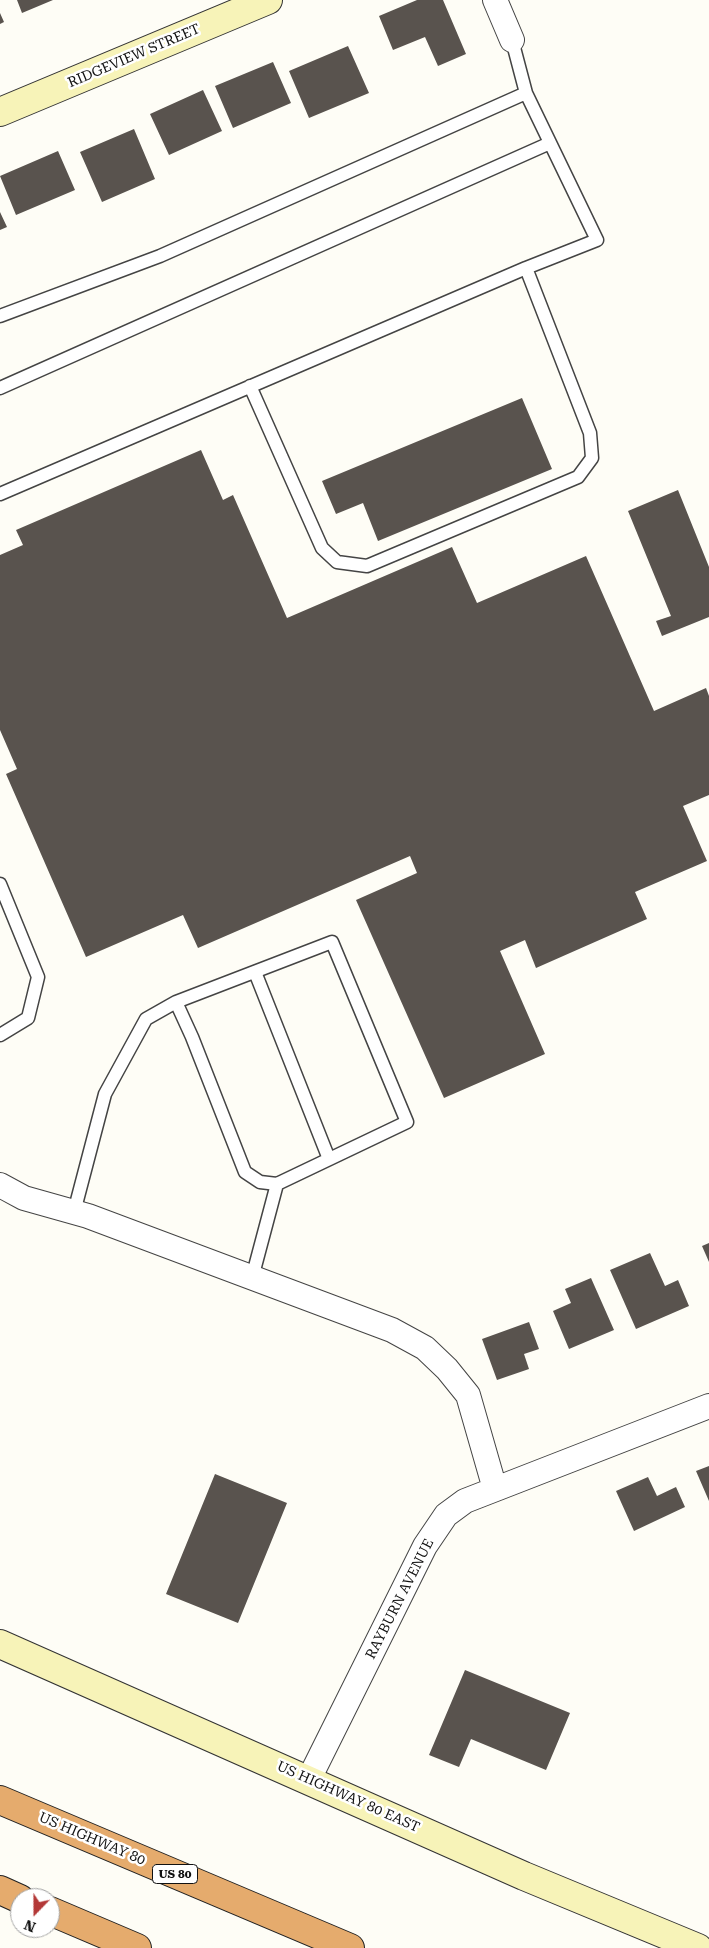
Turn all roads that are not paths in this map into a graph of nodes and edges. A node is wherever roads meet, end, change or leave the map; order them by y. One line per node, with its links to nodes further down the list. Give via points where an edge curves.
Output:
1 (268, 0): 5 (main road, RIDGEVIEW STREET)
2 (496, 0): 3 (street)
3 (512, 40): 4 (lane)
4 (526, 93): 6 (lane); 8 (lane, via 160,256)
5 (0, 112)
6 (550, 143): 7 (lane, via 597,240); 10 (lane)
7 (526, 268): 9 (lane); 9 (lane, via 590,433 592,458 578,477 367,566 337,562 322,548)
8 (0, 316)
9 (250, 386): 11 (lane)
10 (0, 388)
11 (0, 492)
12 (0, 884): 15 (lane, via 38,977 28,1018)
13 (255, 972): 14 (lane); 16 (lane); 16 (lane, via 332,942 406,1122)
14 (176, 1002): 17 (lane, via 245,1172 260,1182); 19 (lane, via 146,1019 104,1094)
15 (0, 1035)
16 (329, 1159): 17 (lane)
17 (277, 1184): 20 (lane)
18 (0, 1185): 19 (street, via 24,1198)
19 (74, 1212): 20 (street)
20 (252, 1278): 22 (street, via 392,1330 425,1348 468,1395)
21 (709, 1406): 22 (street, RAYBURN AVENUE)
22 (495, 1489): 24 (street, RAYBURN AVENUE, via 465,1501 446,1515 425,1546)
23 (0, 1644): 24 (main road, US HIGHWAY 80 EAST)
24 (310, 1779): 29 (main road, US HIGHWAY 80 EAST, via 524,1876)
25 (0, 1800): 28 (highway, US HIGHWAY 80 / US 80)
26 (60, 1915): 27 (highway)
27 (137, 1948)
28 (350, 1948)
29 (698, 1948)

